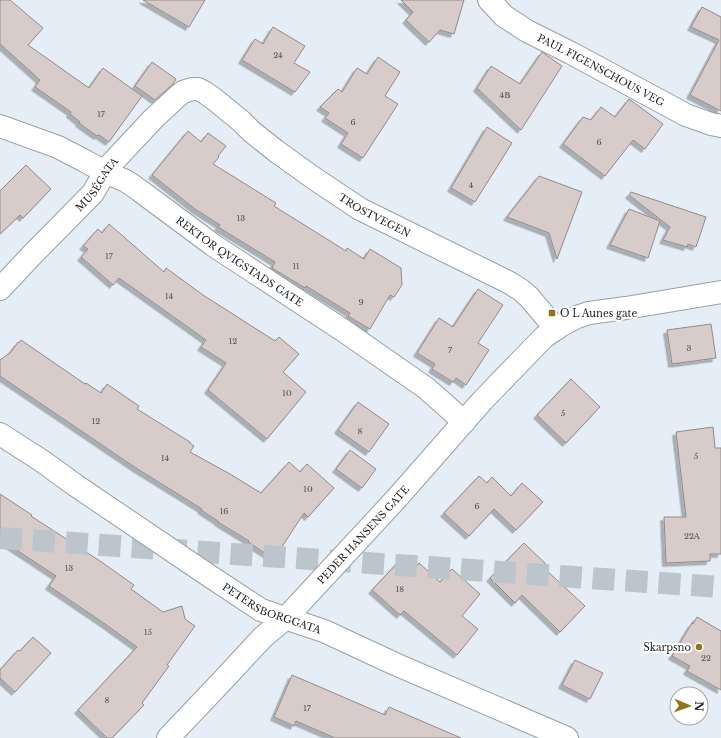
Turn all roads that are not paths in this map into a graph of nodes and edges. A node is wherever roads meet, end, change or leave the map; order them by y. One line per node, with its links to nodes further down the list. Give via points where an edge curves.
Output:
1 (488, 0): 4 (street, PAUL FIGENSCHOUS VEG, via 504,16 527,31 686,115)
2 (198, 89): 5 (street, MUSÉGATA, via 188,90 178,96 154,118); 8 (street, TROSTVEGEN, via 214,99 276,151 360,210 522,290)
3 (0, 126): 5 (street, REKTOR QVIGSTADS GATE, via 58,147)
4 (721, 126)
5 (105, 172): 6 (street, MUSÉGATA, via 93,192); 9 (street, REKTOR QVIGSTADS GATE, via 126,181 213,245 426,388)
6 (0, 289)
7 (721, 292): 8 (street, PEDER HANSENS GATE, via 589,313 576,317)
8 (556, 329): 9 (street, PEDER HANSENS GATE, via 544,338)
9 (464, 422): 11 (street, PEDER HANSENS GATE)
10 (0, 434): 11 (street, PETERSBORGGATA, via 261,610)
11 (286, 619): 12 (street, PEDER HANSENS GATE, via 262,637); 13 (street, PETERSBORGGATA, via 324,631)
12 (168, 738)
13 (567, 738)

